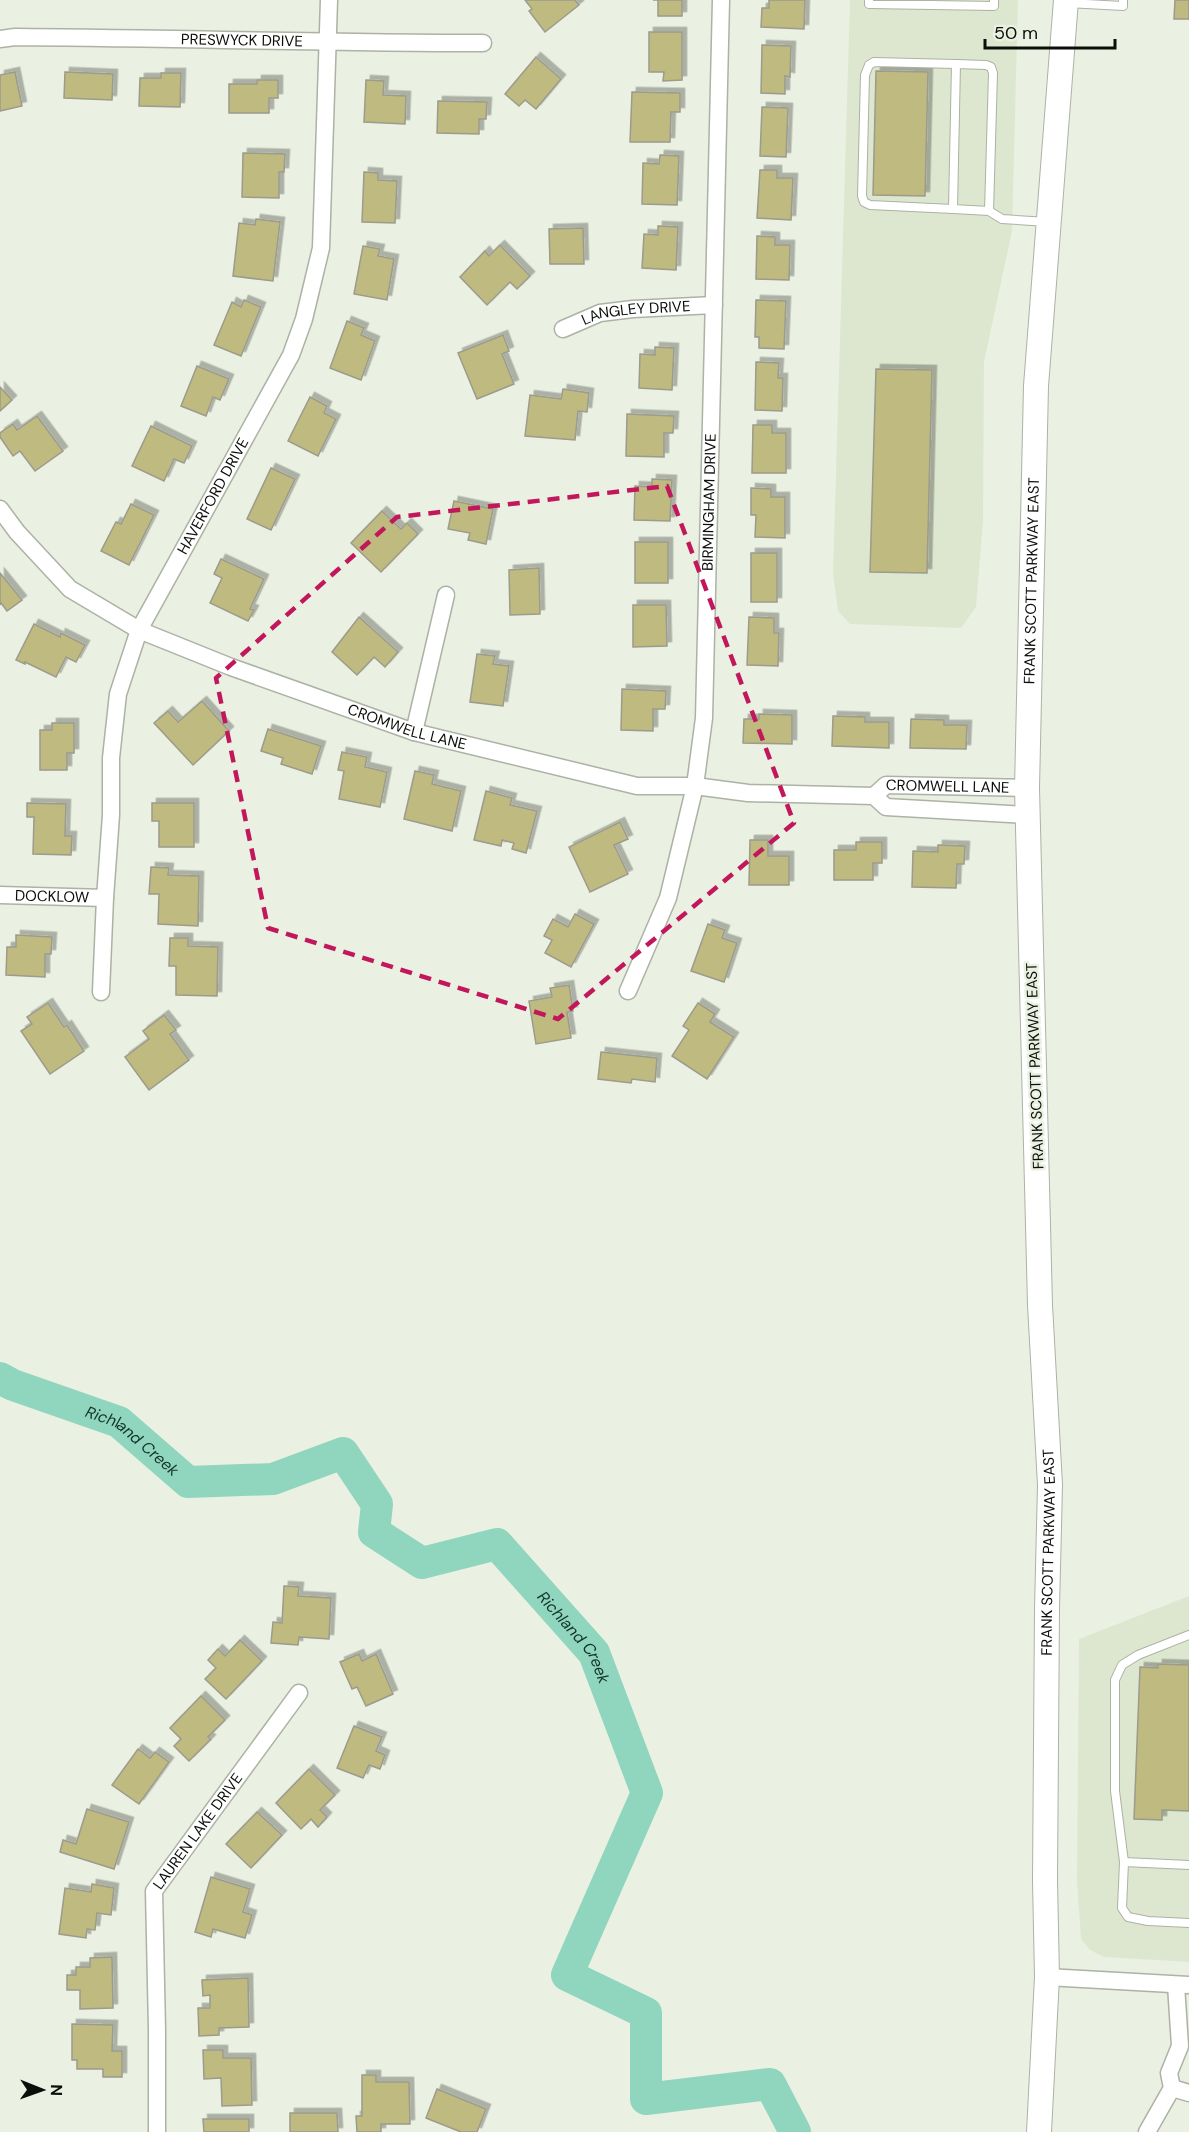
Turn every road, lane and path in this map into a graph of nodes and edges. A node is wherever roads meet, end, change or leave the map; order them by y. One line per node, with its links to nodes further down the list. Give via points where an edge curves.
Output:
1 (329, 0): 8 (street, HAVERFORD DRIVE)
2 (721, 0): 14 (street, BIRMINGHAM DRIVE)
3 (869, 0): 4 (lane, via 869,4 994,6)
4 (994, 0)
5 (1123, 0): 6 (lane, via 1123,6)
6 (1066, 1): 13 (main road, FRANK SCOTT PARKWAY EAST)
7 (0, 39): 8 (street, PRESWYCK DRIVE, via 186,38)
8 (329, 43): 9 (street, PRESWYCK DRIVE); 18 (street, HAVERFORD DRIVE, via 321,248 304,319 291,355)
9 (483, 43)
10 (956, 64): 11 (lane); 11 (lane, via 868,65 862,196 870,205); 12 (lane, via 986,65 993,73)
11 (953, 209): 12 (lane)
12 (988, 211): 13 (lane, via 1002,219)
13 (1048, 222): 21 (main road, FRANK SCOTT PARKWAY EAST, via 1036,386)
14 (714, 305): 15 (street, LANGLEY DRIVE, via 600,313); 20 (street, BIRMINGHAM DRIVE, via 704,718)
15 (563, 329)
16 (0, 509): 18 (street, CROMWELL LANE, via 70,589)
17 (446, 595): 19 (street)
18 (139, 630): 19 (street, CROMWELL LANE); 25 (street, HAVERFORD DRIVE, via 118,694)
19 (414, 732): 20 (street, CROMWELL LANE, via 637,786)
20 (695, 786): 22 (street, CROMWELL LANE, via 748,793); 26 (street, BIRMINGHAM DRIVE, via 668,898)
21 (1027, 788): 22 (street, CROMWELL LANE, via 886,785); 23 (main road, FRANK SCOTT PARKWAY EAST)
22 (874, 796): 23 (street, CROMWELL LANE, via 886,807)
23 (1028, 815): 33 (main road, FRANK SCOTT PARKWAY EAST, via 1040,1305 1050,1485)
24 (0, 896): 25 (street, DOCKLOW)
25 (105, 897): 27 (street, HAVERFORD DRIVE)
26 (628, 991)
27 (101, 992)
28 (1189, 1635): 30 (lane, via 1138,1655 1122,1665 1115,1680 1115,1791)
29 (299, 1693): 37 (street, LAUREN LAKE DRIVE, via 154,1891)
30 (1124, 1862): 31 (lane); 32 (lane, via 1122,1908 1128,1917)
31 (1189, 1865)
32 (1189, 1923)
33 (1047, 1977): 34 (street); 38 (main road, FRANK SCOTT PARKWAY EAST)
34 (1183, 1985): 35 (street, via 1180,2046 1169,2073)
35 (1172, 2088): 36 (street); 39 (street)
36 (1189, 2093)
37 (157, 2132)
38 (1039, 2132)
39 (1147, 2132)

